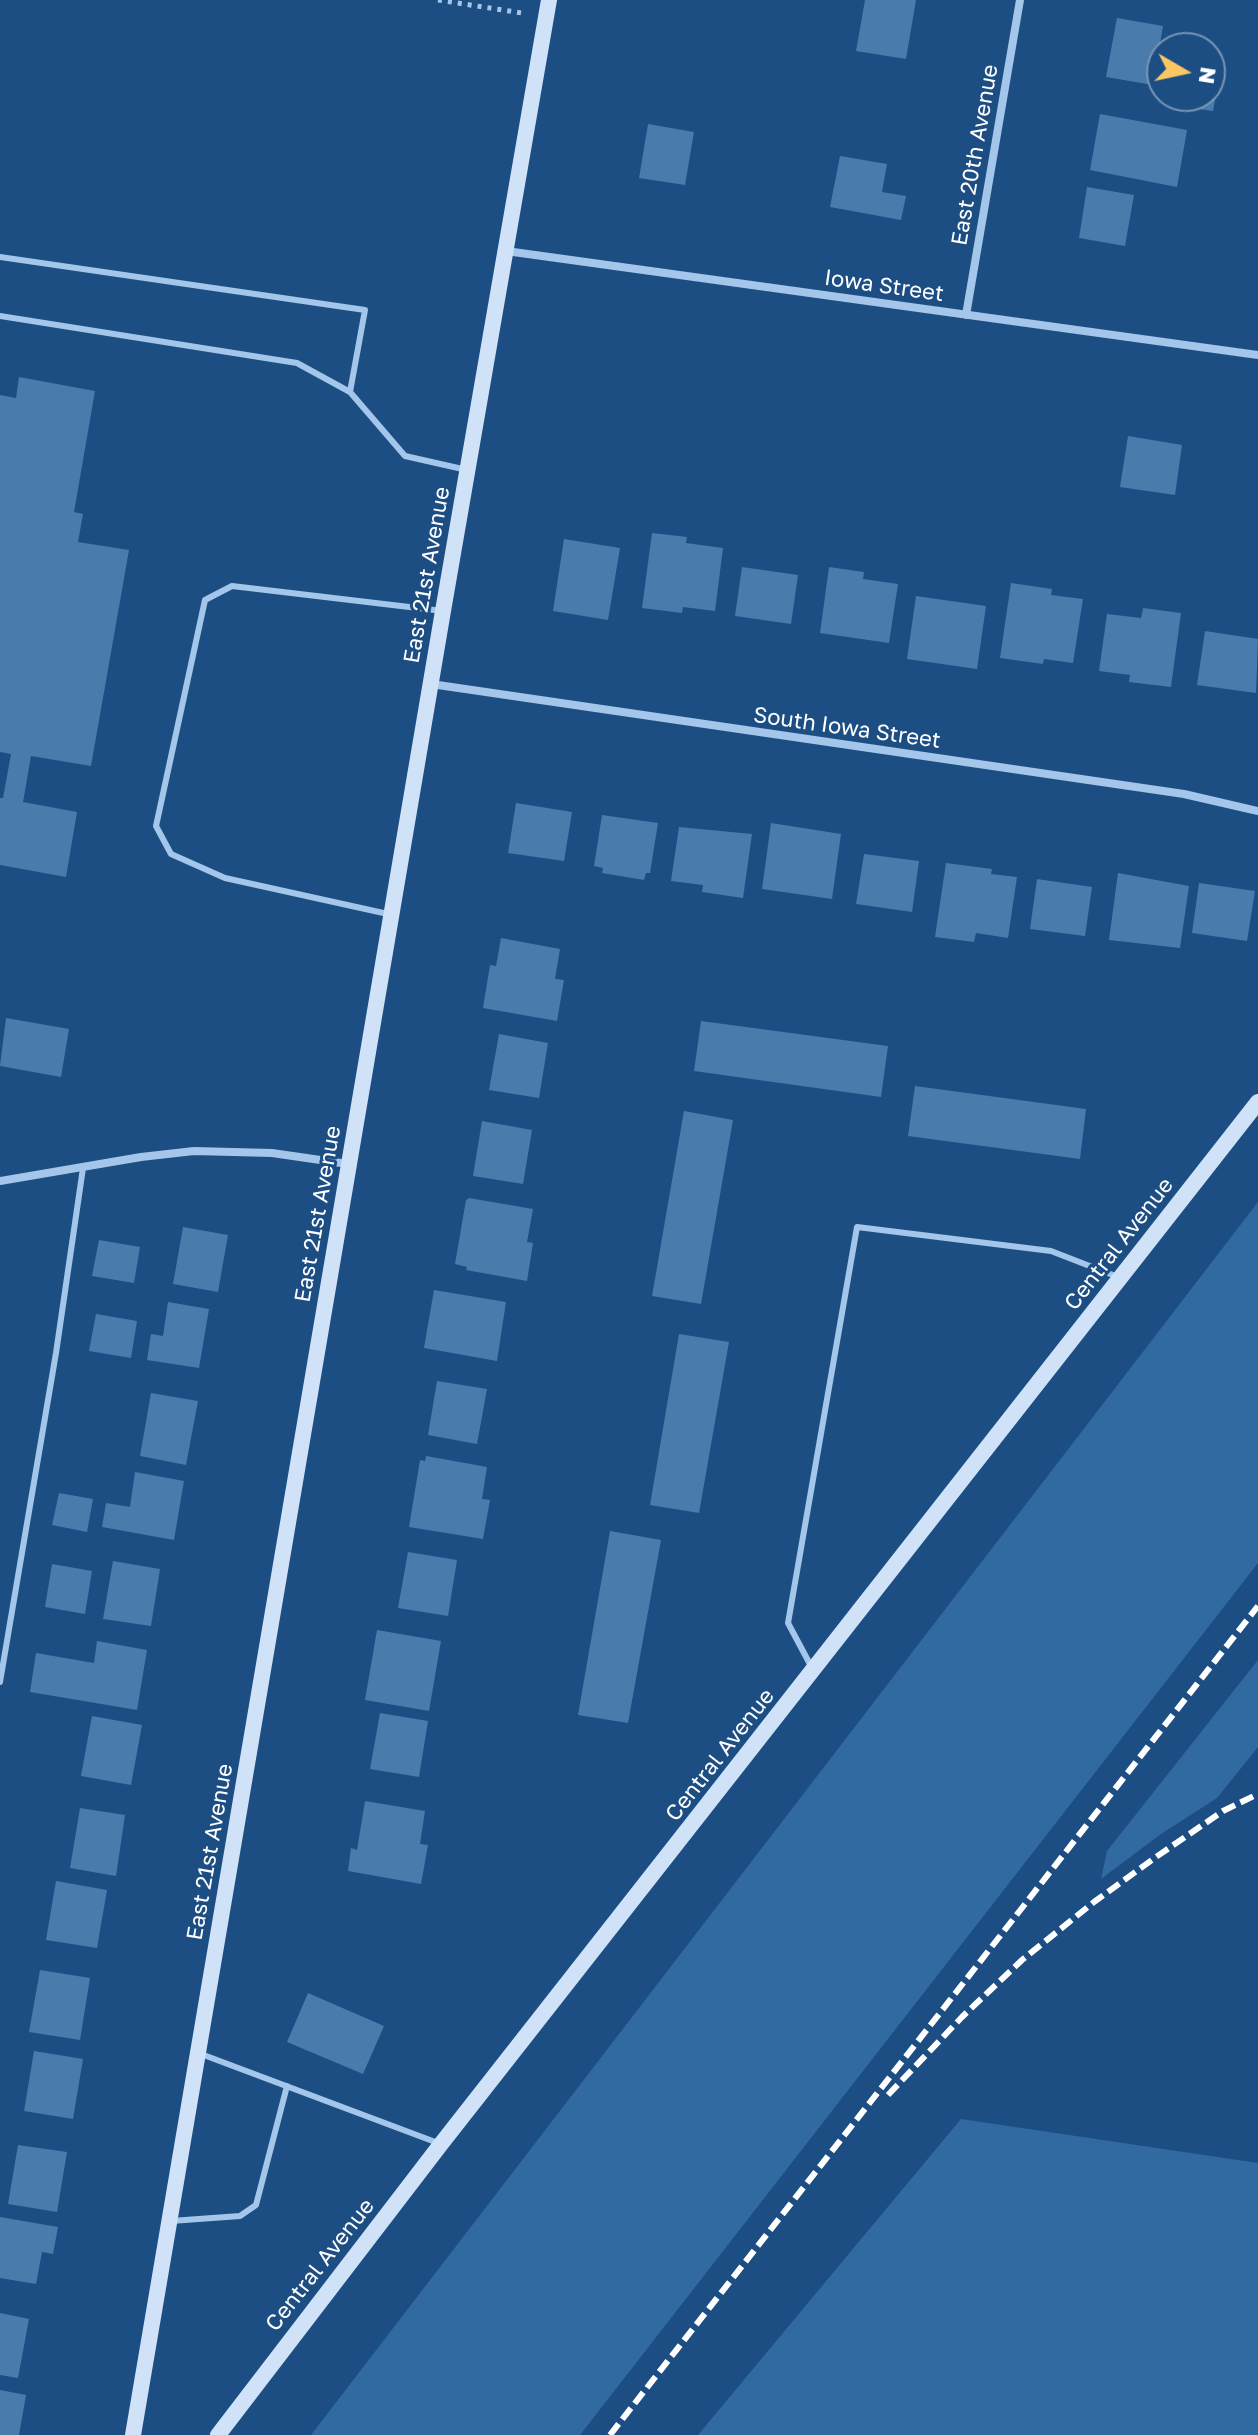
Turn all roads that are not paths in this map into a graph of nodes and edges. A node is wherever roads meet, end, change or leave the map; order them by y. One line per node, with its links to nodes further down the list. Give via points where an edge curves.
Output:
1 (1020, 0): 5 (street, East 20th Avenue)
2 (548, 8): 3 (street, East 21st Avenue)
3 (506, 251): 5 (street, Iowa Street); 9 (street, East 21st Avenue)
4 (0, 257): 8 (lane, via 365,310)
5 (966, 315): 7 (street, Iowa Street)
6 (0, 316): 8 (lane, via 297,363)
7 (1258, 355)
8 (350, 392): 9 (lane, via 405,456)
9 (467, 470): 10 (street, East 21st Avenue)
10 (443, 611): 11 (street, East 21st Avenue); 13 (lane, via 232,586 205,600 156,826 171,854 225,878)
11 (431, 684): 12 (street, South Iowa Street, via 1184,794); 13 (street, East 21st Avenue)
12 (1258, 811)
13 (392, 914): 15 (street, East 21st Avenue)
14 (1258, 1102): 18 (street, Central Avenue)
15 (349, 1165): 16 (street, via 223,1151 167,1153); 21 (street, East 21st Avenue)
16 (83, 1168): 17 (street); 20 (lane)
17 (0, 1181)
18 (1121, 1278): 19 (street, Central Avenue); 19 (lane, via 1051,1251 857,1227 788,1623)
19 (813, 1671): 23 (street, Central Avenue)
20 (0, 1682)
21 (198, 2053): 22 (lane); 24 (street, East 21st Avenue)
22 (287, 2086): 23 (lane); 24 (lane, via 256,2205 240,2216)
23 (441, 2144): 26 (street, Central Avenue)
24 (169, 2221): 25 (street, East 21st Avenue)
25 (133, 2435)
26 (218, 2435)

